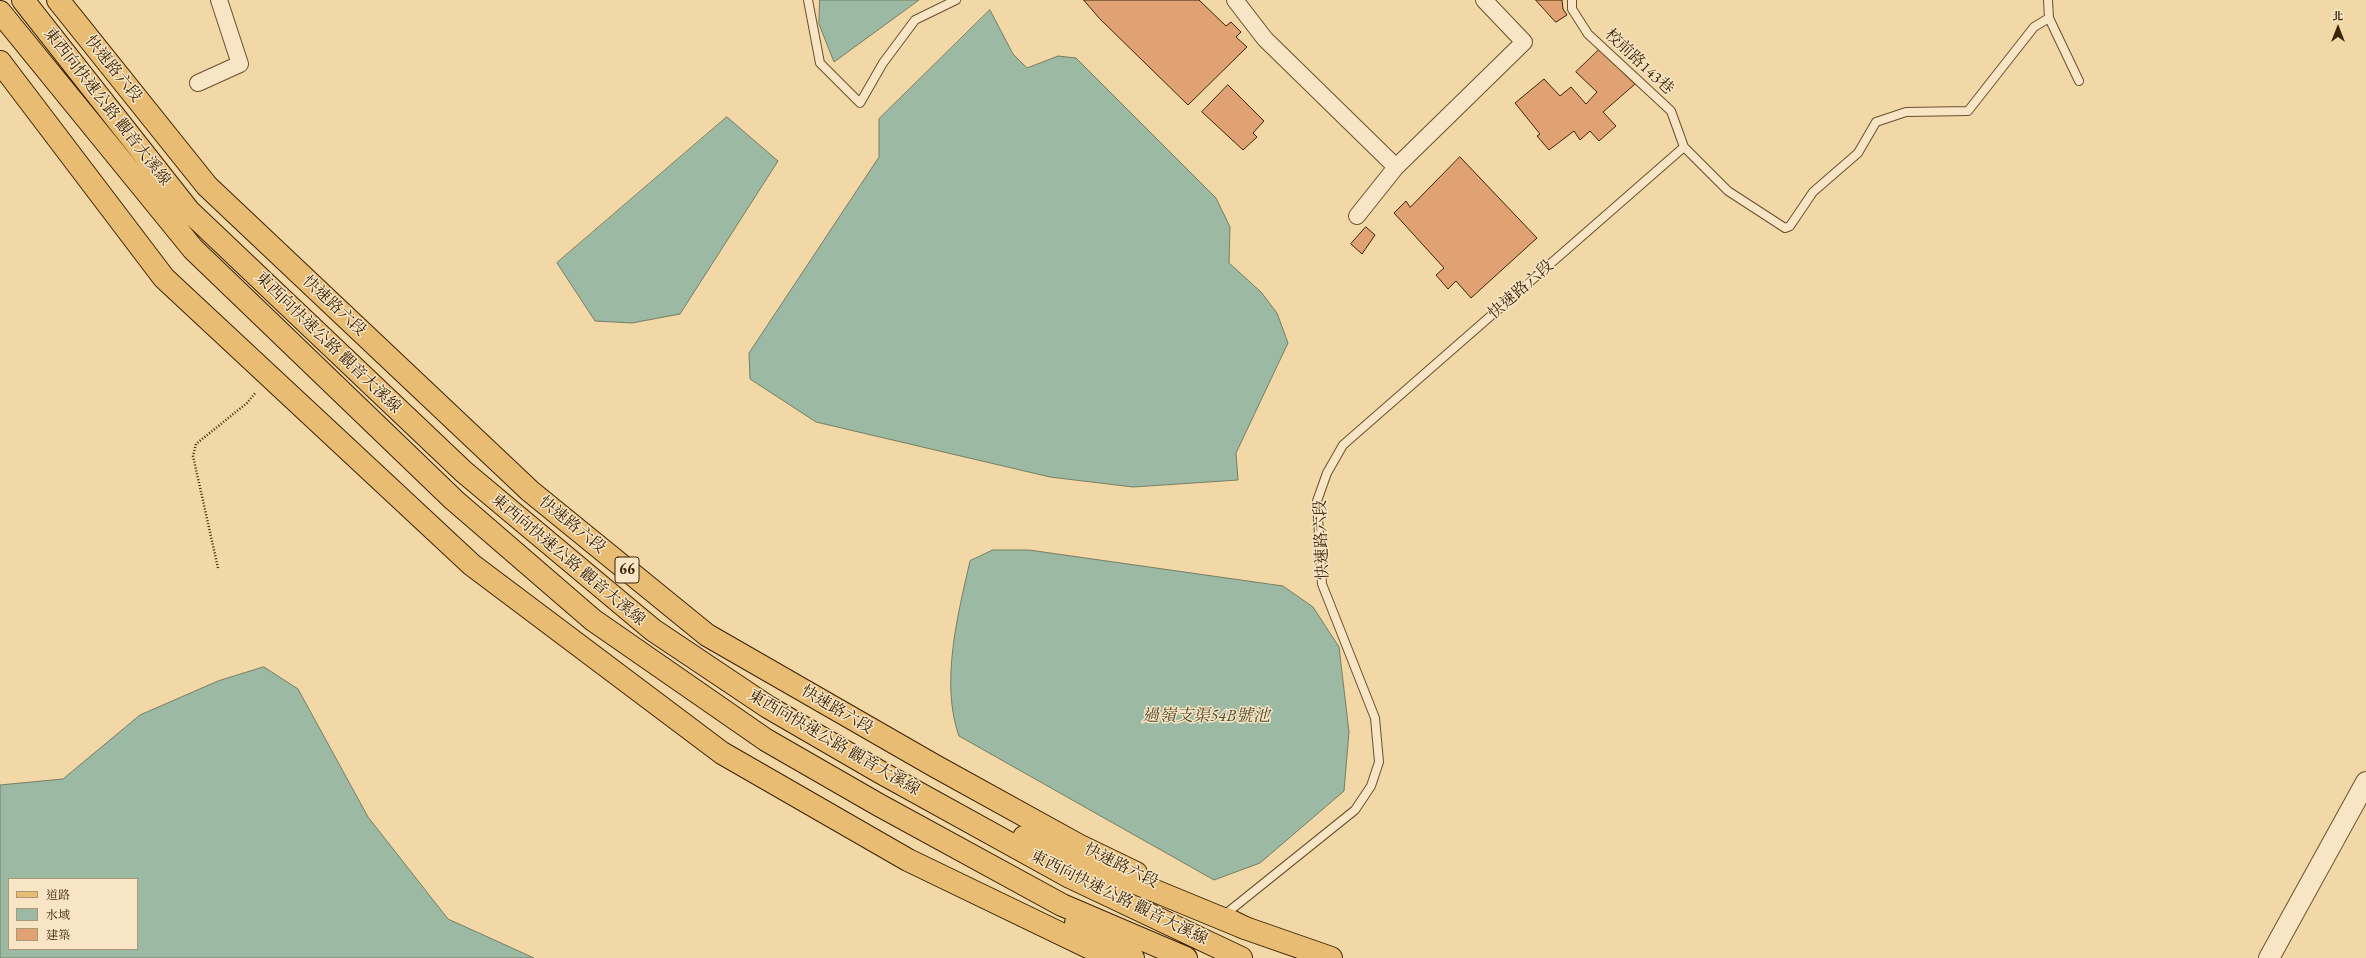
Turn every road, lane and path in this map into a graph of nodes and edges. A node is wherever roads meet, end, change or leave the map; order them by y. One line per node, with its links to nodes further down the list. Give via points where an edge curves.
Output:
1 (23, 0): 21 (main road, 東西向快速公路 觀音大溪線 / 66, via 189,211 464,472 653,630 768,706)
2 (58, 0): 23 (main road, 快速路六段 / 66, via 207,186 530,491 707,635 1072,841)
3 (218, 0): 14 (street, via 240,64)
4 (808, 0): 5 (lane, via 820,63 860,103 883,63 915,20)
5 (956, 0)
6 (1235, 0): 16 (street, via 1265,39)
7 (1484, 0): 16 (street, via 1524,42)
8 (1572, 0): 15 (lane, 校前路143巷, via 1572,9 1588,34 1671,111)
9 (2048, 0): 11 (lane)
10 (0, 12): 22 (main road, 東西向快速公路 觀音大溪線, via 193,249 454,500 593,620 766,740)
11 (2050, 18): 13 (lane); 15 (lane, via 2034,27 1968,111 1906,112 1876,122 1858,154 1813,192 1790,226 1785,228 1728,191)
12 (0, 62): 18 (main road, via 164,278)
13 (2079, 81)
14 (198, 83)
15 (1684, 147): 23 (lane, 快速路六段, via 1343,445 1327,473 1317,501 1322,584 1375,718 1379,762 1371,786 1355,810)
16 (1396, 167): 17 (street)
17 (1357, 216)
18 (270, 376): 19 (path, via 247,403 196,444 193,456); 25 (main road, via 472,565 722,753 908,860)
19 (218, 568)
20 (2366, 782): 30 (street)
21 (929, 798): 24 (main road); 28 (main road, 東西向快速公路 觀音大溪線 / 66, via 1070,877)
22 (915, 824): 26 (main road); 27 (main road, 東西向快速公路 觀音大溪線, via 1062,905)
23 (1222, 916): 24 (main road, 快速路六段 / 66)
24 (1245, 928): 29 (main road, 快速路六段 / 66)
25 (1111, 958)
26 (1133, 958)
27 (1186, 958)
28 (1241, 958)
29 (1331, 958)
30 (2270, 958)

